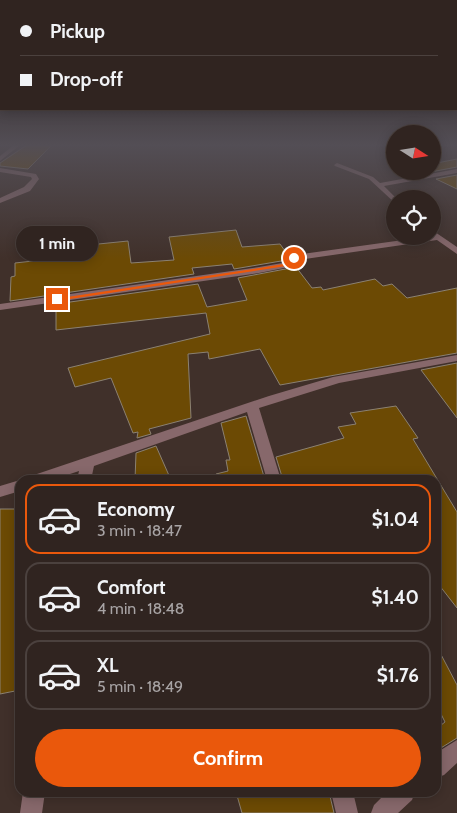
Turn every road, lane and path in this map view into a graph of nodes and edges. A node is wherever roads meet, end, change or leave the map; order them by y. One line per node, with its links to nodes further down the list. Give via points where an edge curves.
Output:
1 (32, 183): 5 (street, via 27,190)
2 (389, 183): 3 (street)
3 (378, 185): 4 (street)
4 (386, 192)
5 (0, 201)
6 (441, 238): 8 (street)
7 (386, 242): 9 (street, via 294,258 291,264 259,270)
8 (457, 251)
9 (0, 307)
10 (457, 358): 11 (street, via 337,380)
11 (252, 406): 12 (street); 15 (street)
12 (87, 463): 13 (street); 14 (street)
13 (51, 475)
14 (85, 475)
15 (273, 475)
16 (15, 488): 17 (street)
17 (0, 492)
18 (457, 750): 19 (street)
19 (441, 763)
20 (33, 797): 23 (street)
21 (343, 797): 24 (street)
22 (399, 797): 25 (street)
23 (30, 813)
24 (347, 813)
25 (382, 813)

